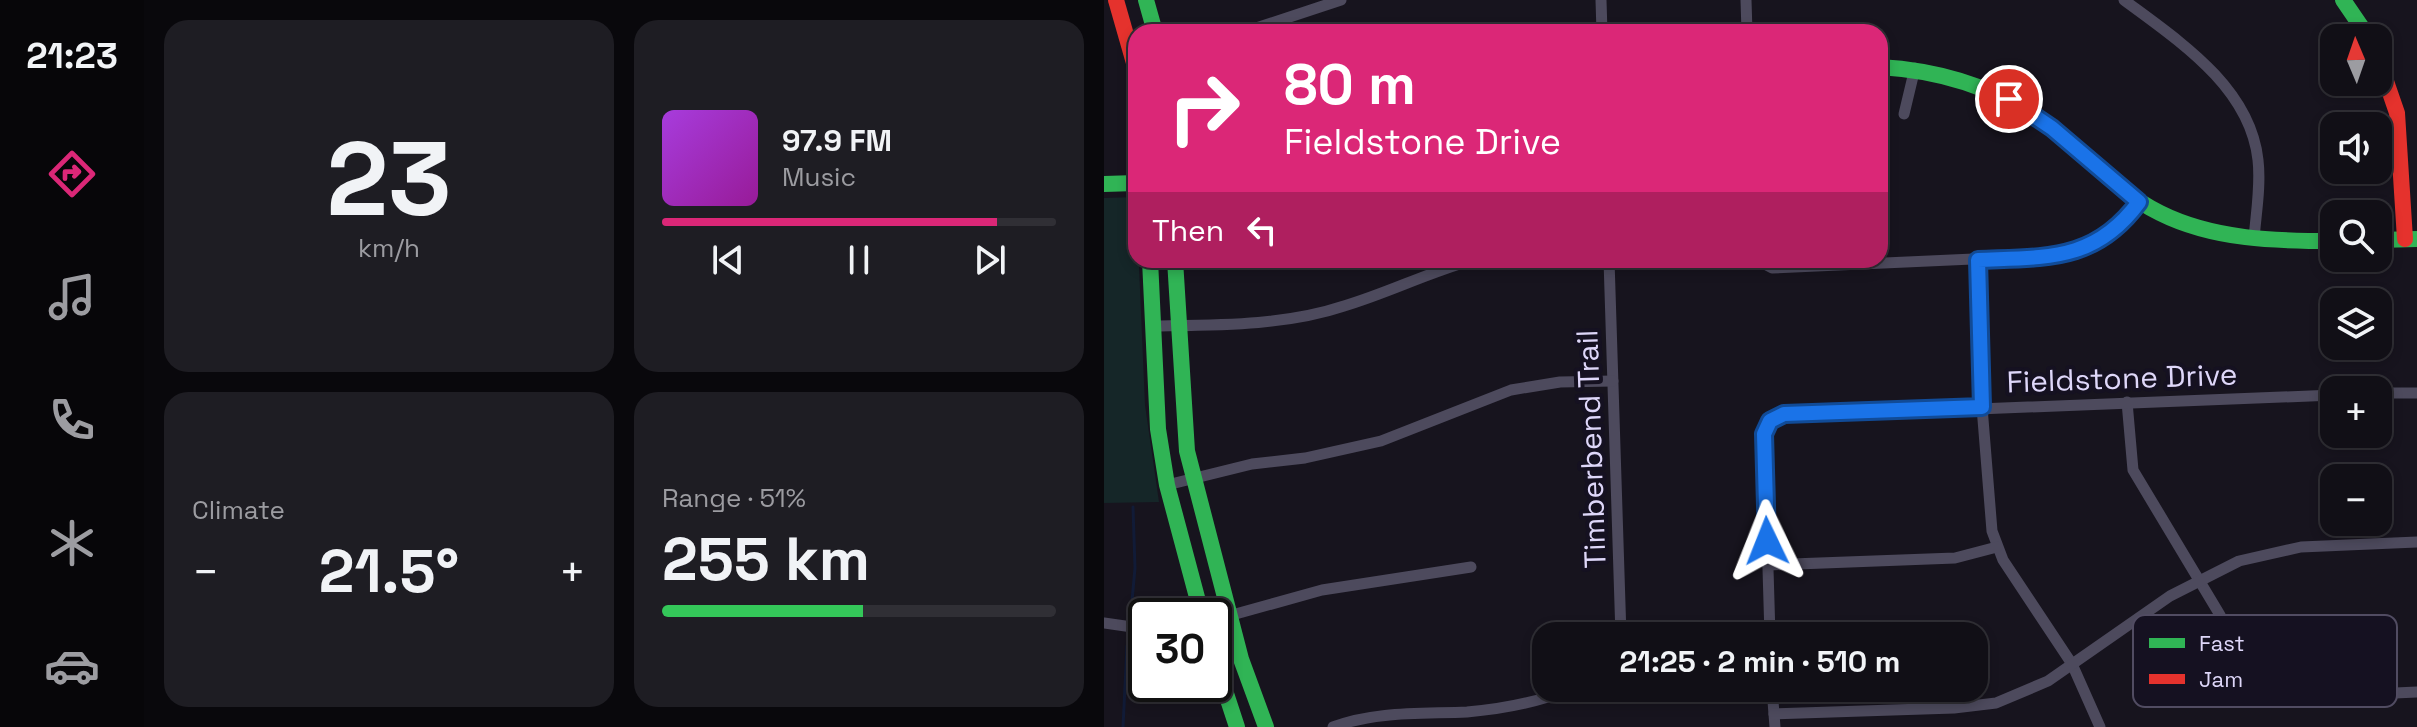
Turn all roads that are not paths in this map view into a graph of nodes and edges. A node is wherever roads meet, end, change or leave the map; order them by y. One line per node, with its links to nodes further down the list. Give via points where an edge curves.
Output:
1 (1116, 0): 13 (main road)
2 (1146, 0): 8 (main road)
3 (1341, 0): 9 (street)
4 (1601, 0): 10 (street)
5 (1746, 0): 11 (street)
6 (2124, 0): 21 (street, via 2238,99 2259,162)
7 (2343, 0): 12 (main road)
8 (1153, 24)
9 (1268, 24)
10 (1602, 24)
11 (1747, 24)
12 (2359, 24)
13 (1128, 42)
14 (1888, 67): 15 (main road)
15 (1915, 68): 17 (street); 20 (main road, via 1962,79 2009,99)
16 (2391, 96): 22 (main road)
17 (1904, 114)
18 (1128, 183): 19 (main road)
19 (1104, 184)
20 (2139, 202): 21 (main road, via 2205,229); 24 (street, via 2111,232 2075,253)
21 (2254, 239): 23 (main road)
22 (2411, 239)
23 (2320, 241)
24 (1978, 260): 25 (street); 37 (street)
25 (1888, 263)
26 (1150, 268): 31 (main road)
27 (1175, 268): 30 (main road)
28 (1451, 268): 30 (street, via 1307,315)
29 (1609, 268): 32 (street, Timberbend Trail)
30 (1177, 325): 31 (street); 38 (main road, via 1182,423)
31 (1153, 326): 39 (main road)
32 (1613, 381): 38 (street, via 1511,390 1381,441); 50 (street, Timberbend Trail)
33 (2392, 393): 34 (street)
34 (2417, 393)
35 (2320, 395): 36 (street, Fieldstone Drive)
36 (2127, 402): 37 (street, Fieldstone Drive); 44 (street, via 2133,470)
37 (1982, 407): 41 (street, via 1988,510); 42 (street, Fieldstone Drive, via 1784,414 1770,421 1764,434)
38 (1194, 479): 39 (street); 46 (main road)
39 (1167, 485): 45 (main road)
40 (2417, 542): 44 (street, via 2281,550)
41 (1997, 547): 42 (street, via 1955,558); 56 (street)
42 (1768, 565): 51 (street)
43 (1471, 567): 47 (street, via 1322,590)
44 (2199, 579): 48 (street); 49 (street)
45 (1197, 598)
46 (1218, 598)
47 (1232, 615)
48 (2145, 615)
49 (2218, 615)
50 (1621, 622)
51 (1770, 622)
52 (1104, 623): 54 (street)
53 (2133, 623): 56 (street)
54 (1128, 626)
55 (1232, 642): 63 (main road)
56 (2072, 664): 61 (street, via 2028,692 1984,706); 65 (street)
57 (2417, 692): 58 (street)
58 (2397, 693)
59 (1229, 702): 62 (main road)
60 (1532, 702): 64 (street, via 1403,713)
61 (1774, 721)
62 (1237, 727)
63 (1266, 727)
64 (1333, 727)
65 (2100, 727)

